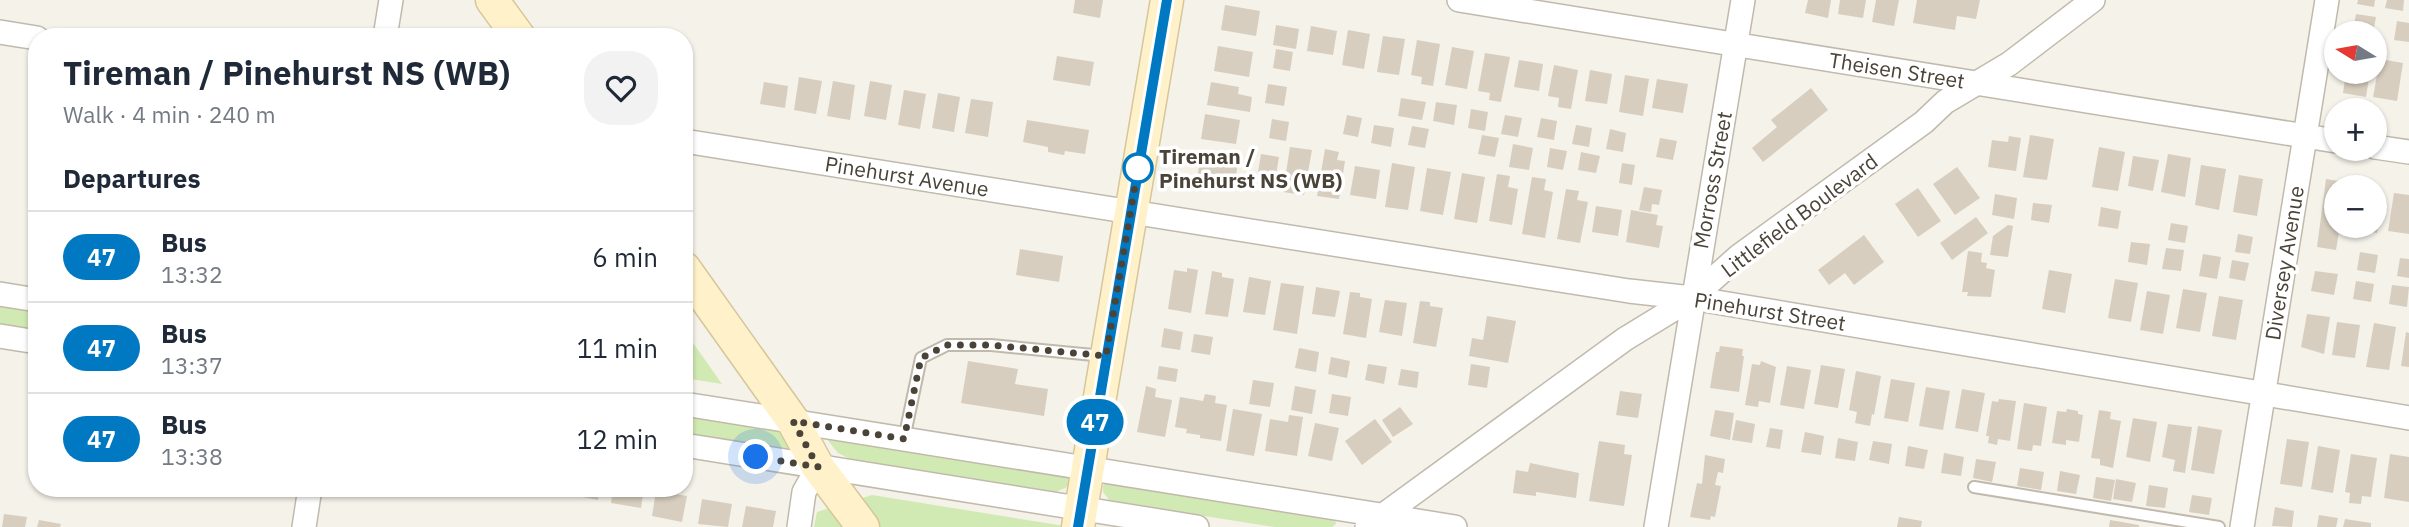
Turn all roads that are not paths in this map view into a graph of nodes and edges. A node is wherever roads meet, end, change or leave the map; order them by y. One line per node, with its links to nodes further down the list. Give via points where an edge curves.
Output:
1 (391, 0): 8 (street)
2 (492, 0): 9 (street)
3 (1167, 0): 19 (street)
4 (1459, 0): 12 (street, Theisen Street)
5 (1743, 0): 12 (street, Morross Street)
6 (2093, 0): 13 (street, Littlefield Boulevard)
7 (2327, 0): 14 (street, Diversey Avenue)
8 (386, 28)
9 (512, 28)
10 (0, 33): 11 (street)
11 (28, 37)
12 (1736, 44): 13 (street, Theisen Street); 22 (street, Morross Street)
13 (1978, 83): 14 (street, Theisen Street); 22 (street, Littlefield Boulevard, via 1945,102 1739,256)
14 (2305, 135): 15 (street, Theisen Street); 27 (street, Diversey Avenue)
15 (2324, 139)
16 (693, 142): 19 (street, Pinehurst Avenue)
17 (2387, 149): 18 (street)
18 (2409, 152)
19 (1130, 211): 22 (street, Pinehurst Street); 26 (street)
20 (693, 281): 30 (street)
21 (0, 294): 23 (street)
22 (1692, 298): 27 (street, Pinehurst Street); 38 (street, Littlefield Boulevard, via 1622,341); 44 (street, Morross Street)
23 (28, 299)
24 (0, 336): 25 (street)
25 (28, 341)
26 (1106, 356): 31 (lane, via 947,345 921,358); 34 (street)
27 (2263, 394): 29 (street, Pinehurst Street); 46 (street, Diversey Avenue)
28 (693, 405): 30 (street)
29 (2409, 418)
30 (793, 421): 31 (street); 33 (street)
31 (904, 439): 34 (street)
32 (693, 446): 33 (street)
33 (818, 467): 37 (street); 40 (street, via 804,492); 41 (street)
34 (1088, 468): 37 (street); 38 (street)
35 (1975, 487): 45 (lane)
36 (309, 497): 39 (street)
37 (1079, 518): 42 (street)
38 (1375, 521): 43 (street)
39 (304, 527)
40 (799, 527)
41 (863, 527)
42 (1197, 527)
43 (1454, 527)
44 (1656, 527)
45 (2219, 527)
46 (2242, 527)

